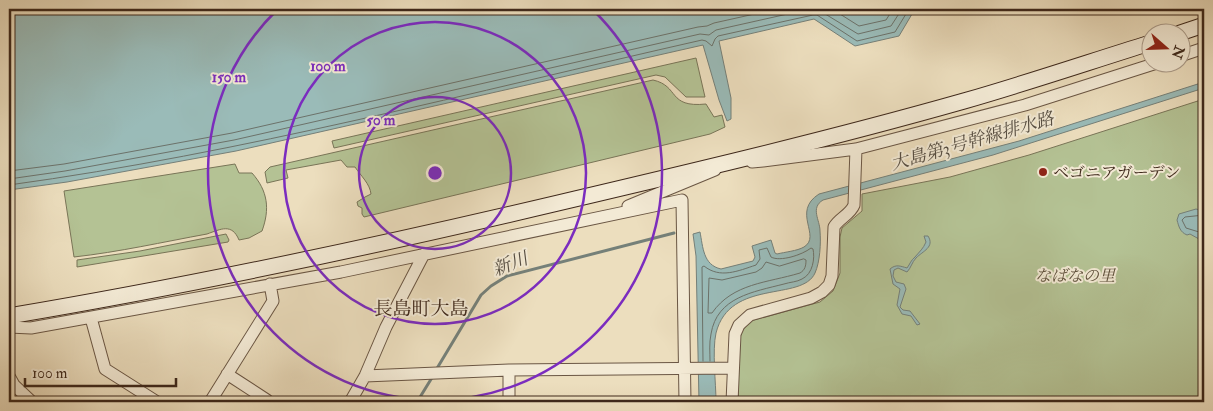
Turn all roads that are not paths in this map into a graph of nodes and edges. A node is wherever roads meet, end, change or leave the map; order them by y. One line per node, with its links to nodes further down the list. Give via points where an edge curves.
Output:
1 (1204, 25): 2 (street)
2 (1190, 30)
3 (1140, 46): 8 (street, via 965,100)
4 (1204, 48): 5 (street)
5 (1190, 53)
6 (1140, 68): 7 (street, via 1025,105)
7 (856, 149): 8 (street); 16 (street, via 855,197 852,210 834,227 830,285 811,298 750,315 735,334)
8 (731, 162): 9 (street); 12 (street, via 270,268)
9 (598, 218): 10 (street); 15 (street, via 682,200)
10 (424, 254): 11 (street); 20 (street)
11 (270, 284): 13 (street); 18 (street, via 273,300)
12 (9, 316)
13 (92, 318): 14 (street, via 31,328); 22 (street, via 105,369)
14 (9, 327)
15 (688, 367): 16 (street); 17 (street); 27 (street)
16 (733, 368): 28 (street)
17 (509, 370): 20 (street); 26 (street)
18 (227, 374): 23 (street); 24 (street)
19 (9, 376): 21 (street)
20 (365, 376): 25 (street)
21 (32, 402)
22 (158, 402)
23 (210, 402)
24 (266, 402)
25 (350, 402)
26 (509, 402)
27 (685, 402)
28 (732, 402)

